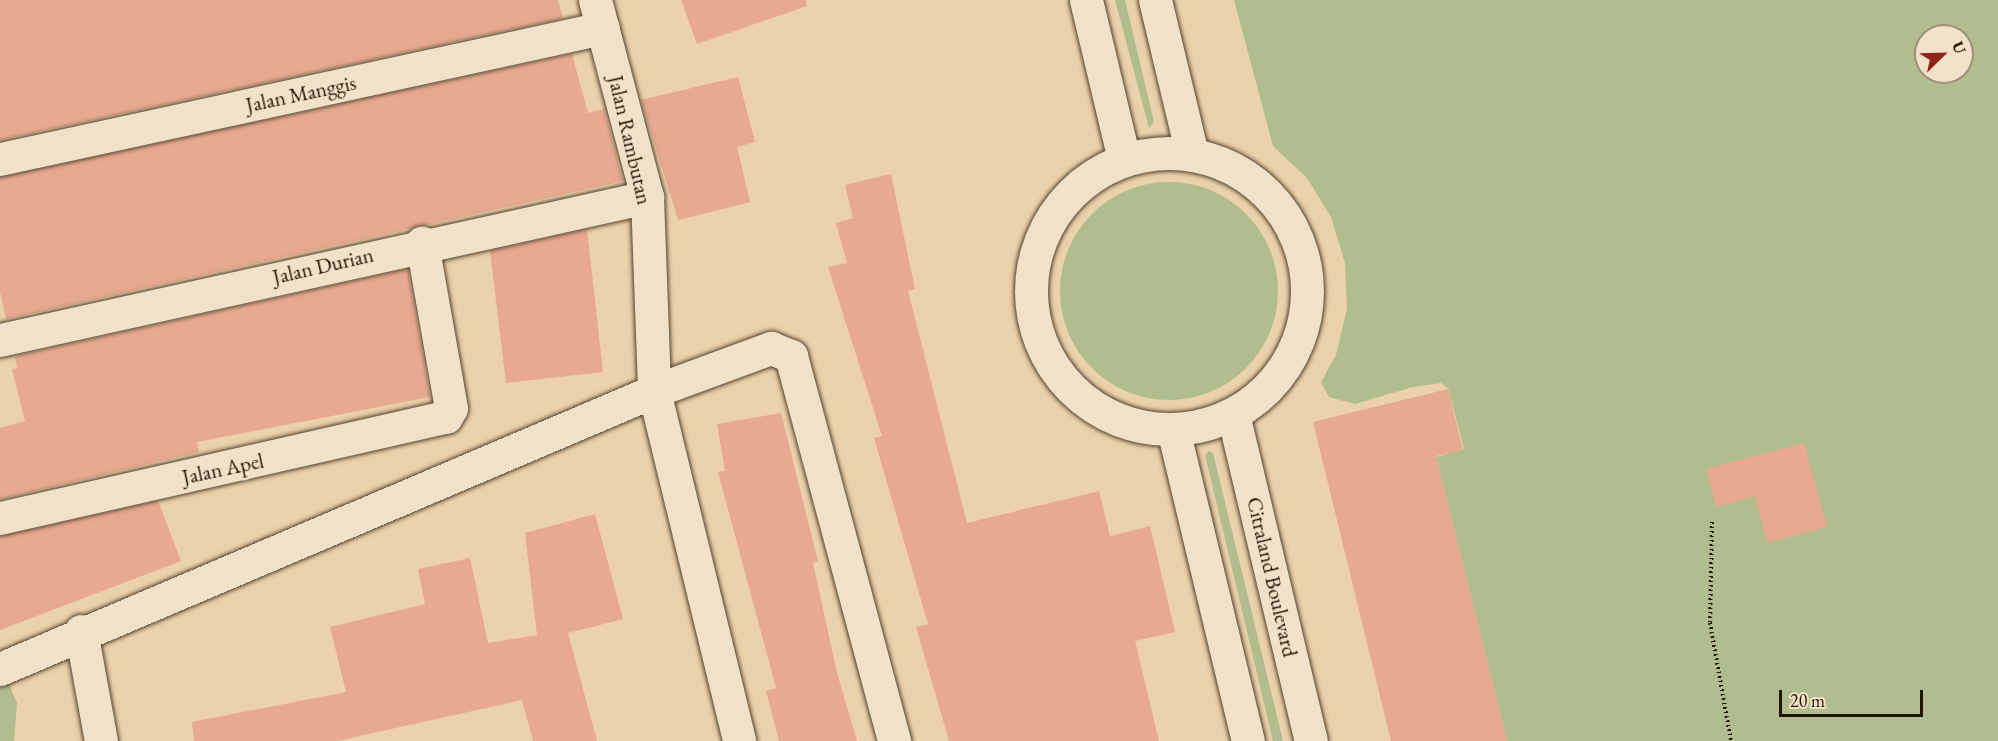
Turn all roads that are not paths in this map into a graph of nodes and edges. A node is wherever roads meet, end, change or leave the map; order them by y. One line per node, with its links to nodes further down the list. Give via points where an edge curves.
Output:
1 (1086, 0): 6 (street)
2 (1155, 0): 4 (street)
3 (599, 14): 5 (street, Jalan Manggis); 7 (street, Jalan Rambutan)
4 (1191, 154): 6 (street, via 1147,153); 11 (street, via 1250,178 1277,203 1295,234 1305,269 1307,305 1299,341 1281,372)
5 (0, 159)
6 (1124, 160): 12 (street, via 1081,183 1057,209 1035,258 1033,313 1048,355 1089,403 1120,421)
7 (647, 197): 8 (street, Jalan Durian); 10 (street, Jalan Rambutan)
8 (423, 243): 9 (street, Jalan Durian); 13 (street, Jalan Apel, via 451,408 446,417)
9 (0, 340)
10 (654, 391): 14 (street); 17 (street, Jalan Rambutan); 18 (street, via 762,348 791,356)
11 (1233, 414): 12 (street); 20 (street, Citraland Boulevard)
12 (1173, 429): 19 (street)
13 (0, 518)
14 (81, 631): 15 (street); 16 (street)
15 (0, 669)
16 (101, 741)
17 (739, 741)
18 (894, 741)
19 (1248, 741)
20 (1311, 741)

